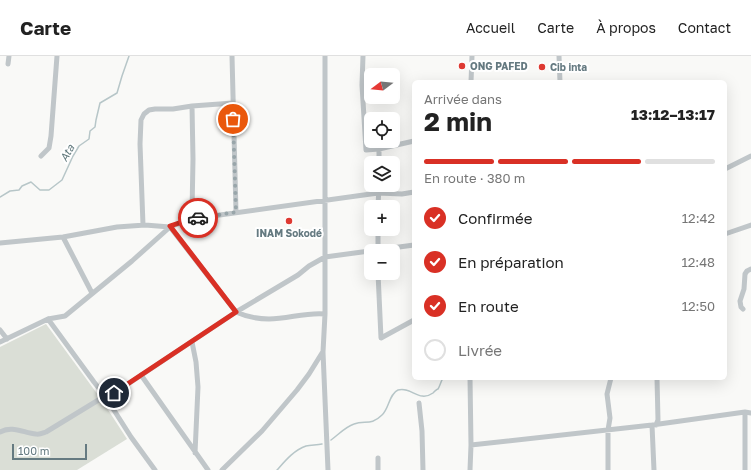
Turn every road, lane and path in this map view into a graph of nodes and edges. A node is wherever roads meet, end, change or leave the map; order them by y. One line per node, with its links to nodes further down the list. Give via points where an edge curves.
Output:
1 (9, 56): 8 (street)
2 (57, 56): 15 (street, via 51,136 49,148)
3 (232, 56): 11 (street)
4 (325, 56): 21 (street)
5 (363, 56): 14 (street, via 366,150)
6 (472, 56): 9 (street)
7 (559, 56): 10 (street)
8 (8, 64)
9 (471, 80)
10 (560, 80)
11 (233, 103): 12 (street); 23 (street)
12 (192, 106): 24 (street); 25 (street, via 149,110 141,120)
13 (412, 141): 14 (street)
14 (379, 149): 16 (street)
15 (41, 156)
16 (379, 156)
17 (751, 156): 18 (street)
18 (727, 168)
19 (412, 192): 20 (street)
20 (378, 193): 21 (street); 22 (street)
21 (326, 200): 23 (street); 34 (street)
22 (378, 200)
23 (236, 212): 24 (street)
24 (191, 219): 27 (street)
25 (143, 225): 27 (street); 29 (street, via 117,226)
26 (751, 225): 28 (street)
27 (170, 226): 37 (street); 39 (street)
28 (727, 233)
29 (63, 237): 30 (street); 37 (street)
30 (0, 243)
31 (412, 245): 32 (street)
32 (400, 247)
33 (364, 252): 34 (street)
34 (325, 257): 39 (street); 40 (street)
35 (751, 269): 38 (street, via 744,278 740,301)
36 (378, 280): 42 (street, via 381,338)
37 (92, 293): 41 (street, via 64,316)
38 (743, 309)
39 (236, 312): 40 (street, via 249,317 270,319); 46 (street)
40 (325, 314): 47 (street)
41 (48, 319): 44 (street); 52 (street)
42 (412, 321)
43 (0, 330): 44 (street)
44 (7, 339): 45 (street)
45 (0, 342)
46 (192, 342): 48 (street); 59 (street, via 198,387)
47 (323, 352): 63 (street, via 297,390); 64 (street)
48 (141, 375): 52 (street); 59 (street)
49 (470, 380): 58 (street)
50 (610, 380): 56 (street, via 607,394 610,418)
51 (657, 380): 55 (street, via 658,420)
52 (105, 396): 57 (street, via 46,432 37,435 18,430); 61 (street)
53 (420, 403): 66 (street)
54 (748, 412): 55 (street); 70 (street)
55 (654, 425): 56 (street); 69 (street)
56 (608, 430): 58 (street); 68 (street)
57 (0, 432)
58 (471, 445): 67 (street)
59 (195, 453): 62 (street)
60 (378, 458): 65 (street)
61 (155, 470)
62 (208, 470)
63 (222, 470)
64 (328, 470)
65 (378, 470)
66 (423, 470)
67 (470, 470)
68 (608, 470)
69 (654, 470)
70 (745, 470)

